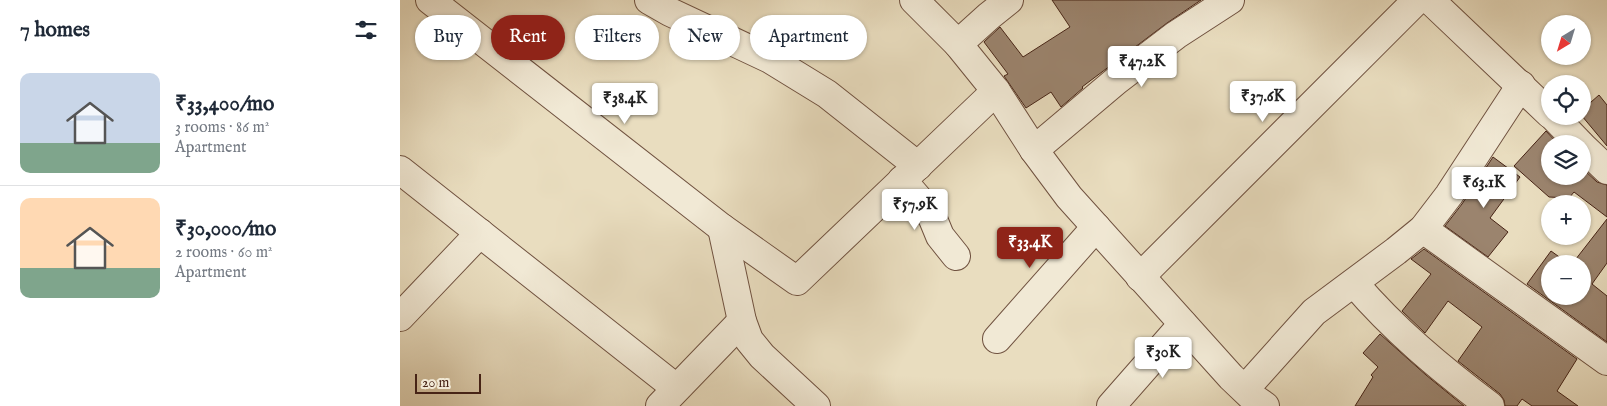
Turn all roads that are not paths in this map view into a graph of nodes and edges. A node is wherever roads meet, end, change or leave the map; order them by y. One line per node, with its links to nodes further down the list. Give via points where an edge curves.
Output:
1 (430, 0): 17 (street)
2 (649, 0): 16 (street, via 770,59 828,94)
3 (914, 0): 8 (street)
4 (1009, 0): 8 (street)
5 (1230, 0): 13 (street, via 1176,35 1117,80)
6 (1417, 0): 22 (street)
7 (1430, 0): 9 (street)
8 (958, 44): 10 (street)
9 (1521, 85): 11 (street); 19 (street)
10 (996, 91): 13 (street); 16 (street)
11 (1541, 105)
12 (1562, 125): 14 (street)
13 (1034, 150): 18 (street)
14 (1595, 156)
15 (400, 170): 20 (street)
16 (910, 173): 17 (street, via 797,281); 21 (street, via 940,236)
17 (722, 228): 25 (street)
18 (1096, 228): 22 (street); 27 (street)
19 (1423, 229): 23 (street); 28 (street)
20 (480, 233): 24 (street); 30 (street)
21 (956, 256)
22 (1140, 277): 26 (street)
23 (1354, 284): 29 (street, via 1314,312); 34 (street, via 1413,344)
24 (400, 318)
25 (742, 322): 30 (street); 31 (street, via 749,340 762,356)
26 (1183, 324): 29 (street); 32 (street)
27 (996, 339)
28 (1607, 361)
29 (1244, 389): 33 (street)
30 (668, 397)
31 (816, 406)
32 (1111, 406)
33 (1265, 406)
34 (1490, 406)

